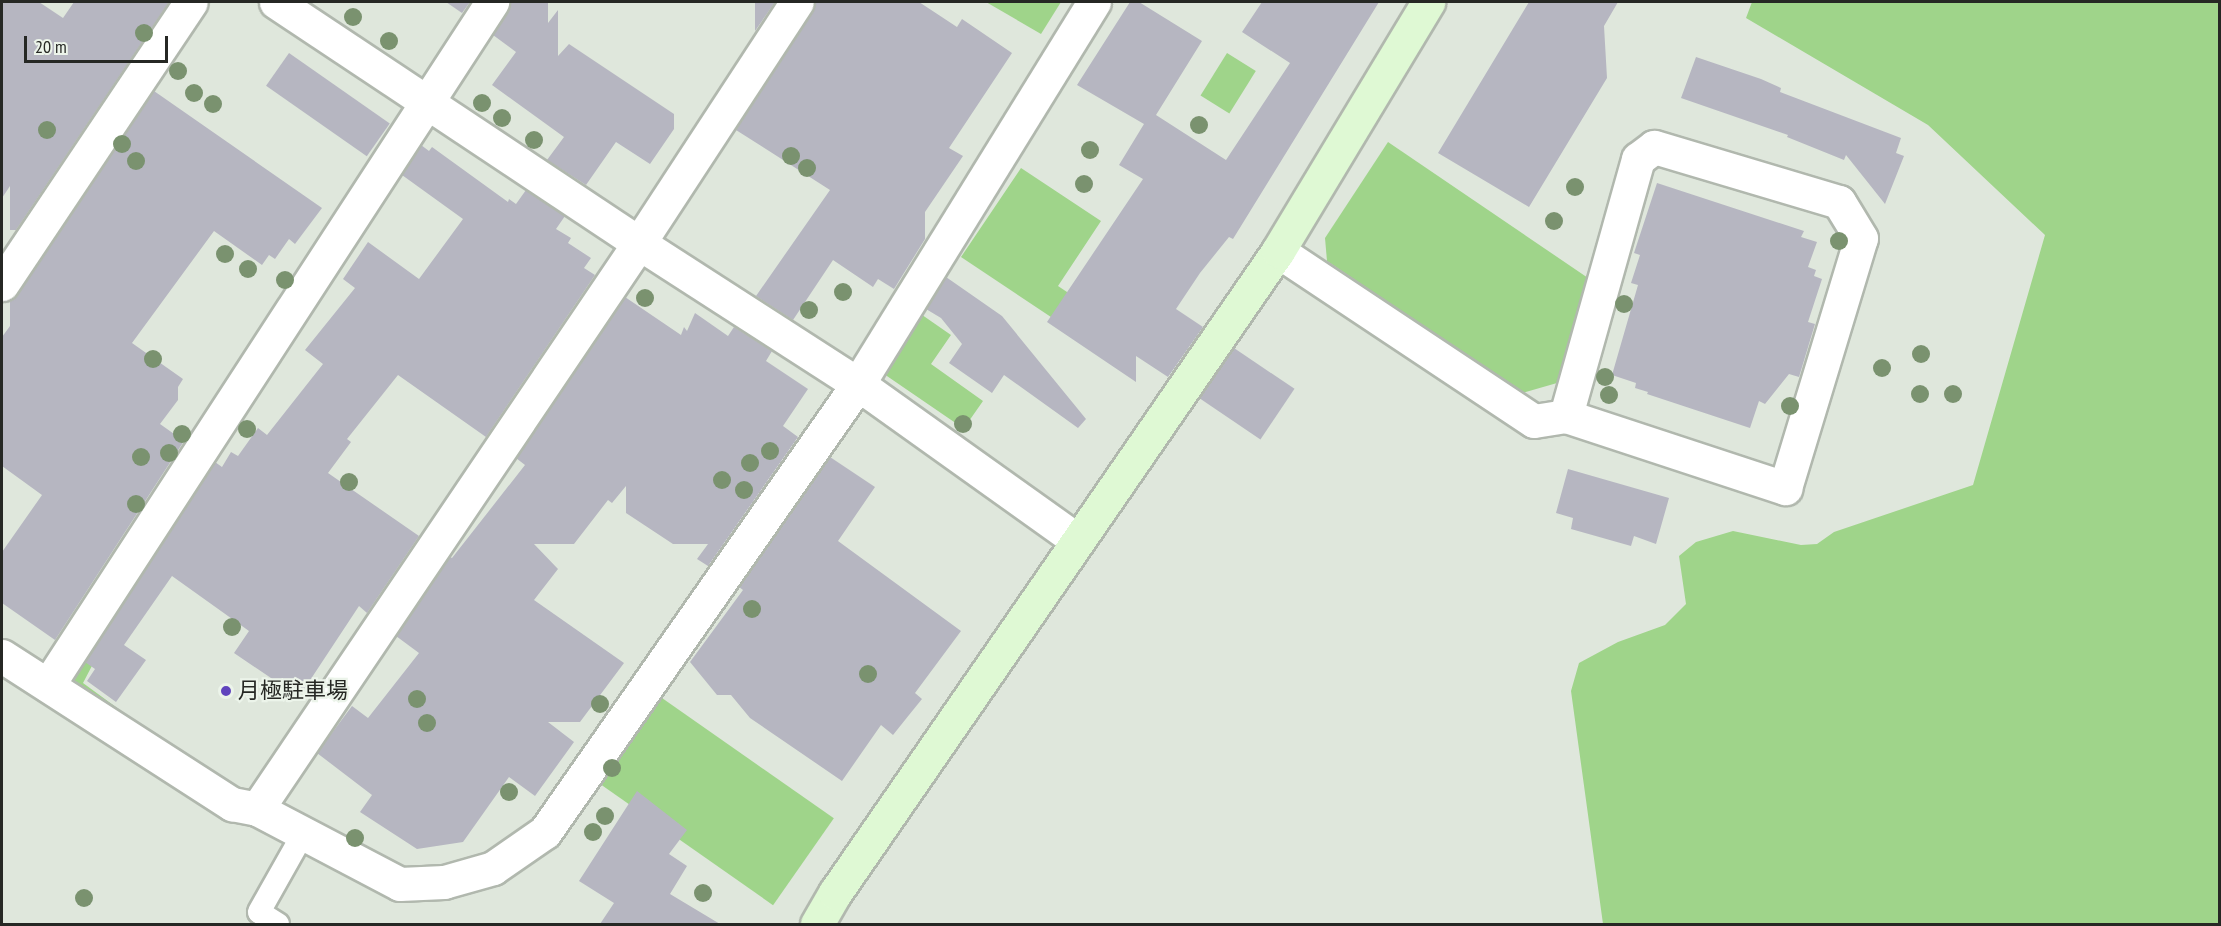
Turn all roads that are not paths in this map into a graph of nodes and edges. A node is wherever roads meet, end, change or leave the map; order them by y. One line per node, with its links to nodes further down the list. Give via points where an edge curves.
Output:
1 (191, 2): 10 (street)
2 (276, 2): 7 (street)
3 (492, 2): 7 (street)
4 (797, 2): 8 (street)
5 (1094, 2): 11 (street)
6 (1428, 2): 9 (street)
7 (427, 102): 8 (street); 15 (street)
8 (639, 243): 11 (street); 16 (street)
9 (1278, 251): 12 (street, via 1534,421); 13 (street)
10 (2, 284)
11 (858, 384): 13 (street); 17 (street, via 545,832 493,868 444,882 400,884)
12 (1566, 416): 12 (street, via 1785,488 1861,238 1839,202 1654,147 1638,159)
13 (1077, 540): 19 (street)
14 (2, 656): 15 (street)
15 (48, 685): 16 (street, via 232,804)
16 (257, 809): 17 (street)
17 (303, 834): 18 (lane, via 260,912)
18 (278, 924)
19 (817, 924)

